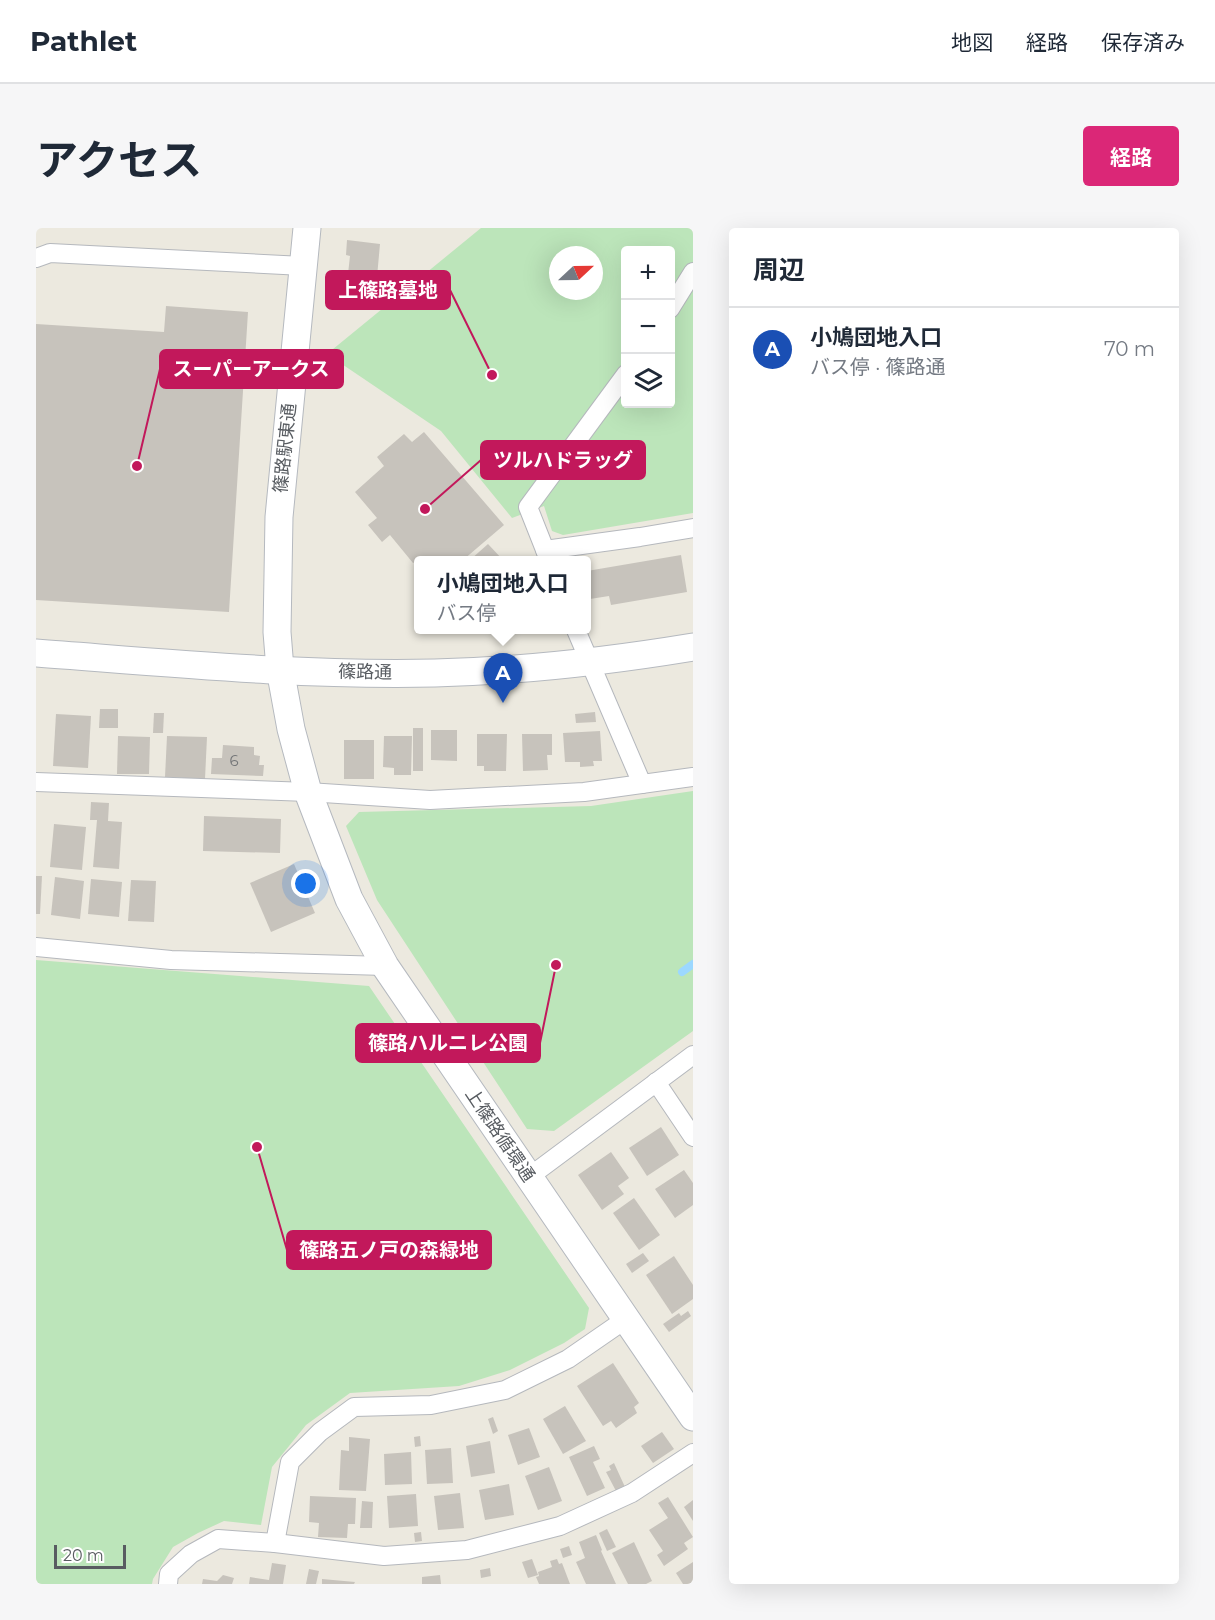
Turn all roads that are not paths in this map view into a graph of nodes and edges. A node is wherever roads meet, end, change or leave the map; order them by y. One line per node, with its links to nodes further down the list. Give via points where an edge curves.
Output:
1 (307, 228): 3 (street, 篠路駅東通)
2 (36, 258): 3 (street, via 50,253)
3 (303, 266): 13 (street, 篠路駅東通, via 279,517)
4 (693, 272): 5 (street)
5 (675, 301)
6 (621, 381): 8 (street, via 528,507)
7 (693, 528): 8 (street)
8 (547, 555)
9 (578, 634): 12 (street)
10 (693, 647): 12 (street, 篠路通)
11 (36, 653): 13 (street, 篠路通)
12 (589, 663): 13 (street, 篠路通, via 435,673); 16 (street)
13 (280, 669): 17 (street, 上篠路循環通)
14 (693, 777): 16 (street)
15 (36, 782): 17 (street)
16 (642, 784): 17 (street, via 584,792 430,800)
17 (308, 792): 19 (street, 上篠路循環通, via 349,899)
18 (36, 947): 19 (street, via 171,960)
19 (385, 966): 23 (street, 上篠路循環通)
20 (693, 1055): 21 (street)
21 (656, 1082): 22 (street); 23 (street)
22 (693, 1137)
23 (529, 1177): 24 (street, 上篠路循環通)
24 (626, 1319): 25 (street, 上篠路循環通); 27 (street, via 568,1359 506,1390 431,1405 354,1407 320,1432 290,1462)
25 (693, 1417)
26 (693, 1453): 27 (street, via 632,1493 560,1526 467,1550 384,1556)
27 (275, 1543): 28 (street, via 218,1539 191,1554 169,1574)
28 (168, 1584)

